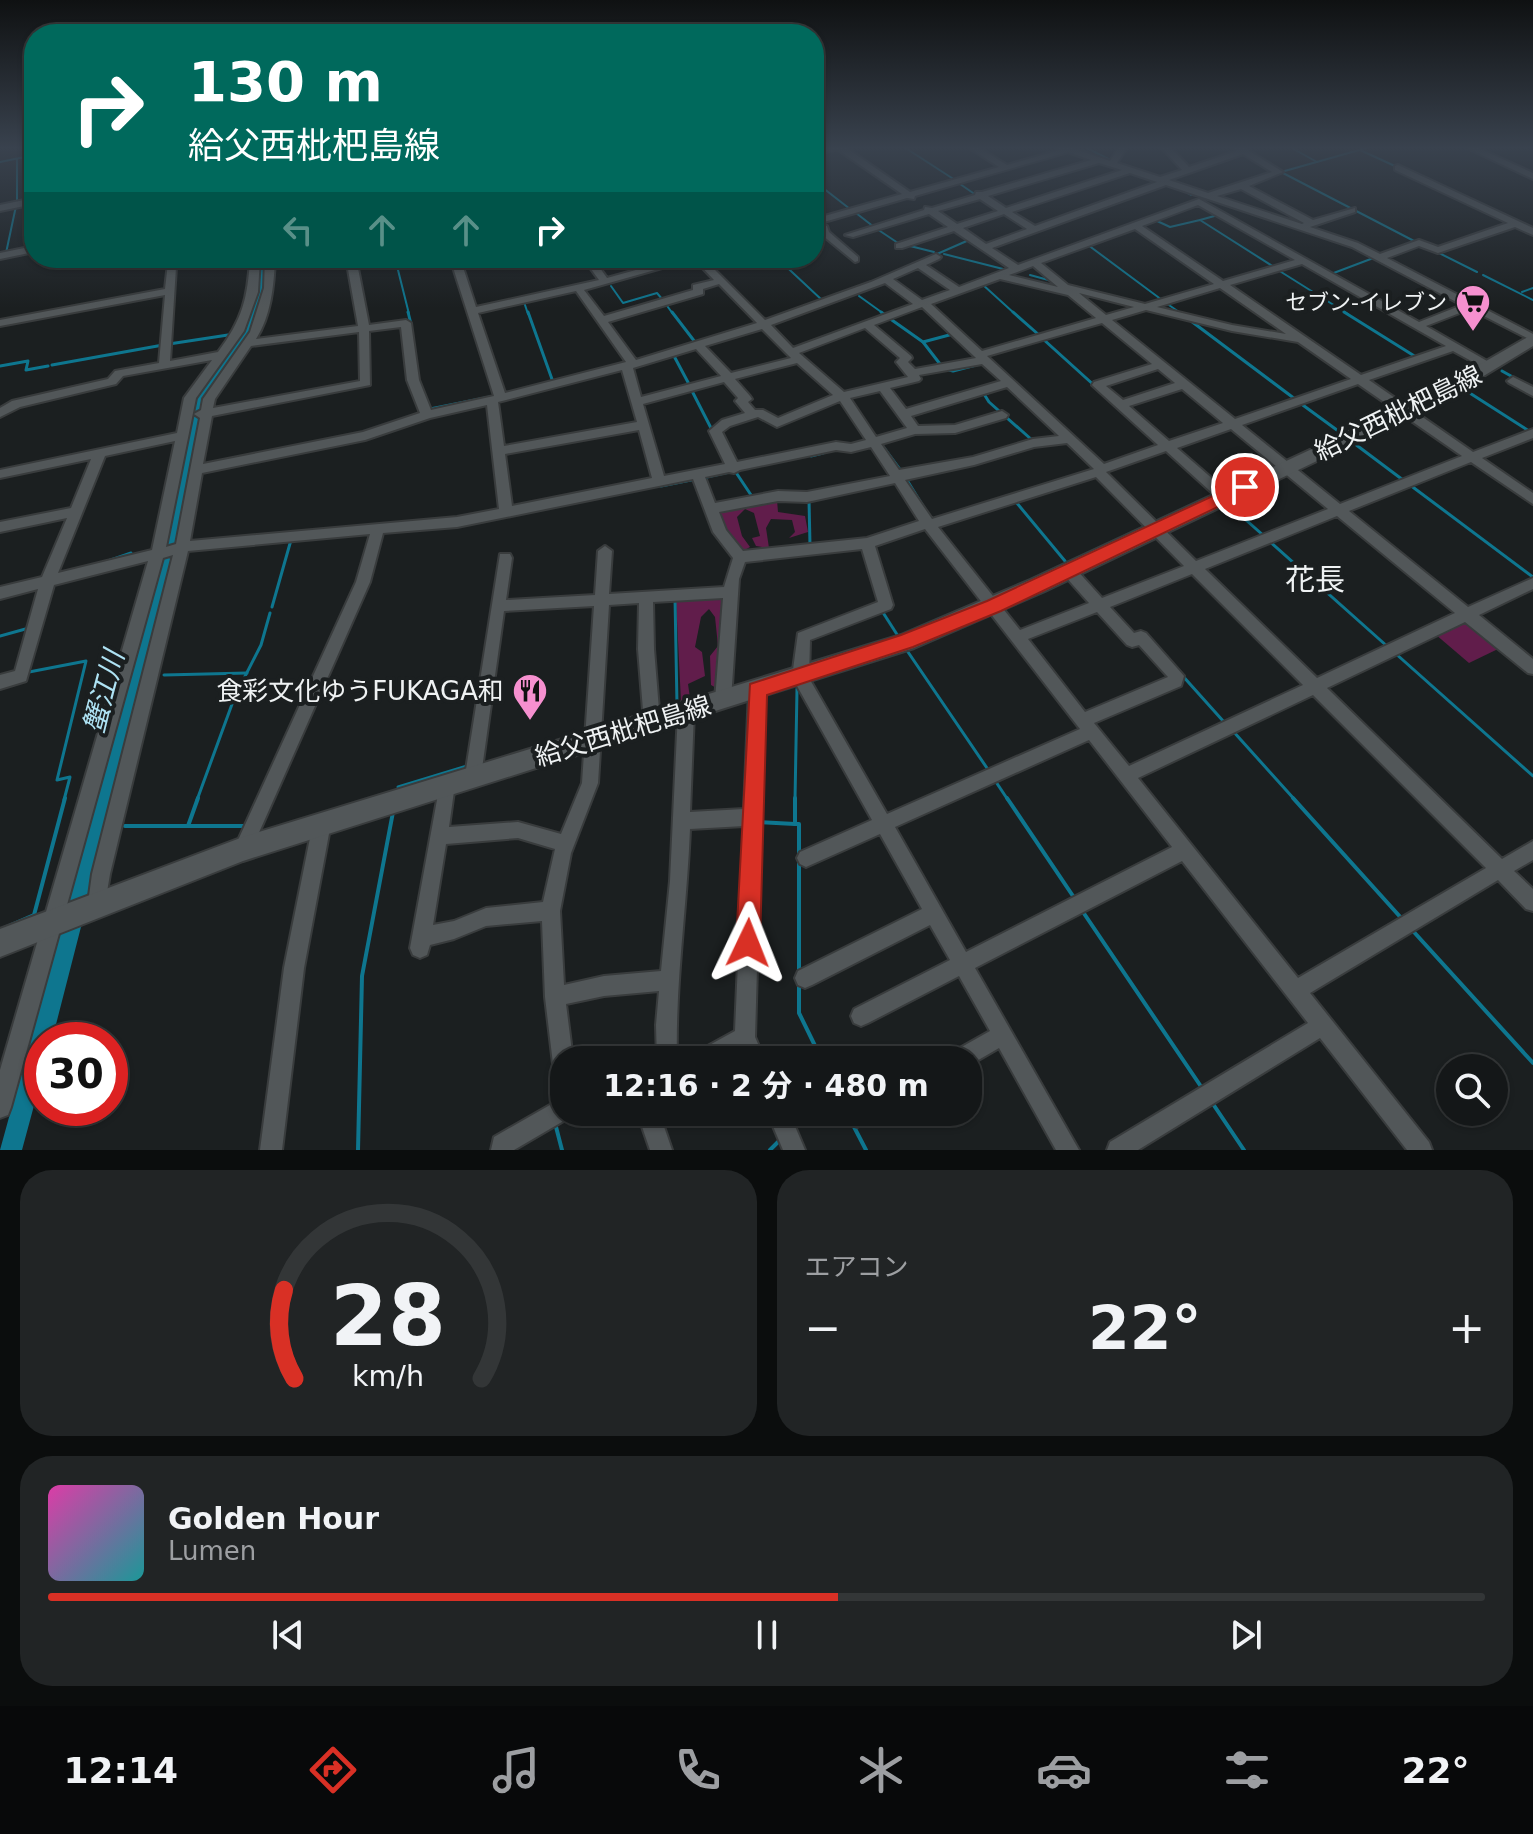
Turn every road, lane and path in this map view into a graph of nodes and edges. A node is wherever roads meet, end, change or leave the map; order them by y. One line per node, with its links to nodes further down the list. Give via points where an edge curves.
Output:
1 (893, 201): 17 (street)
2 (916, 201): 14 (street)
3 (966, 201): 14 (street)
4 (989, 201): 16 (street)
5 (1042, 201): 16 (street)
6 (1068, 201): 15 (street)
7 (1112, 201): 15 (street)
8 (1222, 201): 21 (street)
9 (1270, 201): 18 (street)
10 (1466, 201): 19 (street)
11 (24, 203): 12 (street)
12 (0, 208)
13 (1352, 210): 18 (street)
14 (932, 211): 23 (street); 26 (street)
15 (1085, 211): 24 (street)
16 (1007, 212): 23 (street); 24 (street)
17 (824, 221)
18 (1312, 223): 21 (street)
19 (1515, 224): 25 (street); 32 (street, via 1438,250 1419,243)
20 (1135, 225): 34 (street, via 1199,202); 35 (street); 50 (street)
21 (1301, 227): 32 (street)
22 (824, 228): 33 (street)
23 (956, 228): 27 (street); 28 (street)
24 (1034, 230): 28 (street)
25 (1533, 232)
26 (850, 235)
27 (899, 246)
28 (986, 247): 45 (street)
29 (24, 251): 30 (street)
30 (0, 256)
31 (936, 257): 36 (street)
32 (1381, 257): 56 (street)
33 (855, 259)
34 (1303, 261): 50 (street); 64 (street)
35 (1035, 263): 45 (street); 52 (street)
36 (919, 265): 47 (street); 54 (street)
37 (171, 268): 53 (street)
38 (254, 268): 71 (street, via 253,292 239,331)
39 (269, 268): 68 (street, via 267,298)
40 (353, 268): 65 (street)
41 (458, 268): 58 (street)
42 (595, 268): 49 (street)
43 (655, 268): 49 (street)
44 (708, 268): 48 (street)
45 (1017, 269): 46 (street)
46 (1000, 276): 52 (street); 54 (street)
47 (887, 280): 55 (street); 62 (street)
48 (720, 281): 60 (street); 62 (street)
49 (605, 282): 51 (street)
50 (1222, 285): 57 (street); 67 (street)
51 (579, 289): 58 (street); 60 (street)
52 (1069, 290): 57 (street); 59 (street)
53 (170, 291): 61 (street); 74 (street)
54 (958, 291): 55 (street)
55 (922, 304): 63 (street); 73 (street)
56 (1472, 305): 64 (street); 66 (street)
57 (1146, 307): 59 (street); 67 (street)
58 (473, 311): 87 (street)
59 (1104, 319): 73 (street); 75 (street)
60 (602, 320): 76 (street)
61 (0, 323)
62 (763, 324): 69 (street); 72 (street)
63 (866, 324): 72 (street); 78 (street, via 907,358 902,362)
64 (1418, 326): 70 (street)
65 (364, 328): 68 (street); 91 (street, via 366,383); 93 (street, via 406,323 413,380)
66 (1533, 338): 77 (main road, 給父西枇杷島線)
67 (1304, 340): 80 (street)
68 (248, 343): 91 (street, via 217,384)
69 (698, 345): 76 (street); 79 (street)
70 (1454, 347): 77 (street); 80 (street)
71 (220, 355): 74 (street); 97 (street, via 199,383)
72 (794, 355): 79 (street); 86 (street)
73 (981, 358): 78 (street); 82 (street)
74 (164, 364): 96 (street, via 16,404)
75 (1160, 365): 83 (street); 89 (street, via 1098,385)
76 (631, 366): 87 (street); 88 (street)
77 (1490, 367): 90 (main road, 給父西枇杷島線)
78 (912, 373): 84 (street, via 915,379)
79 (727, 377): 88 (street); 94 (street)
80 (1360, 379): 90 (street); 98 (street)
81 (1513, 381): 85 (street)
82 (1008, 383): 92 (street); 103 (street)
83 (1184, 384): 89 (street); 98 (street)
84 (884, 388): 86 (street); 92 (street)
85 (1533, 392)
86 (839, 397): 94 (street, via 777,423); 104 (street)
87 (496, 399): 93 (street); 106 (street)
88 (637, 402): 99 (street)
89 (1121, 405): 105 (street)
90 (1406, 411): 108 (street); 109 (main road, 給父西枇杷島線)
91 (205, 414): 97 (street); 111 (street)
92 (903, 414): 100 (street)
93 (427, 415): 111 (street, via 365,436)
94 (753, 415): 110 (street, via 715,431)
95 (1002, 415): 100 (street, via 974,426)
96 (1, 416)
97 (187, 417): 102 (street)
98 (1232, 423): 105 (street); 109 (street)
99 (644, 425): 106 (street); 116 (street)
100 (915, 430): 104 (street)
101 (1533, 433): 108 (street)
102 (182, 436): 107 (street); 130 (street)
103 (1071, 439): 112 (street); 115 (street, via 1033,443)
104 (874, 442): 110 (street); 115 (street)
105 (1167, 446): 112 (street); 117 (street)
106 (498, 451): 122 (street)
107 (100, 453): 113 (street); 121 (street)
108 (1472, 457): 118 (street); 120 (street)
109 (1286, 468): 117 (main road, 給父西枇杷島線); 120 (street)
110 (734, 469): 114 (street)
111 (196, 470): 128 (street)
112 (1100, 471): 123 (street); 126 (street)
113 (0, 474)
114 (698, 475): 116 (street); 119 (street)
115 (899, 477): 119 (street, via 807,497 778,496); 123 (street)
116 (660, 483): 122 (street)
117 (1225, 497): 126 (main road, 給父西枇杷島線)
118 (1533, 499)
119 (711, 509): 131 (street, via 720,532)
120 (1338, 510): 133 (street); 144 (street)
121 (74, 512): 124 (street); 135 (street)
122 (506, 512): 125 (street)
123 (928, 524): 127 (street); 143 (street)
124 (0, 527)
125 (378, 528): 128 (street); 165 (street, via 363,582)
126 (1156, 529): 133 (street); 134 (main road, 給父西枇杷島線)
127 (867, 543): 131 (street); 147 (street, via 886,605 803,637)
128 (182, 548): 130 (street); 171 (street)
129 (605, 551): 140 (street)
130 (158, 552): 135 (street); 174 (street)
131 (740, 557): 137 (street)
132 (505, 558): 142 (street)
133 (1194, 567): 141 (street); 149 (street)
134 (1069, 571): 141 (street); 143 (main road, 給父西枇杷島線)
135 (48, 580): 138 (street); 148 (street, via 21,676)
136 (1533, 583): 144 (street)
137 (732, 592): 139 (street); 151 (street)
138 (0, 593)
139 (646, 597): 140 (street); 153 (street)
140 (602, 600): 142 (street); 155 (street)
141 (1099, 605): 145 (street); 154 (street, via 1132,641 1141,637 1176,681)
142 (498, 606): 157 (street)
143 (994, 606): 145 (street); 147 (main road, 給父西枇杷島線)
144 (1467, 614): 146 (street); 149 (street)
145 (1018, 637): 154 (street)
146 (1533, 668)
147 (801, 676): 150 (main road, 給父西枇杷島線); 162 (street)
148 (0, 682)
149 (1314, 686): 156 (street); 169 (street)
150 (757, 690): 151 (main road, 給父西枇杷島線); 159 (street)
151 (723, 700): 152 (main road, 給父西枇杷島線)
152 (686, 712): 153 (main road, 給父西枇杷島線); 160 (street)
153 (652, 722): 155 (main road, 給父西枇杷島線)
154 (1087, 725): 156 (street); 162 (street)
155 (593, 739): 157 (main road, 給父西枇杷島線); 164 (street, via 590,783)
156 (1127, 775): 166 (street)
157 (473, 776): 158 (main road, 給父西枇杷島線)
158 (447, 784): 161 (main road, 給父西枇杷島線); 163 (street)
159 (753, 817): 160 (street); 184 (street)
160 (681, 821): 178 (street)
161 (322, 823): 165 (main road, 給父西枇杷島線); 194 (street, via 294,968)
162 (883, 824): 168 (street); 173 (street)
163 (439, 836): 164 (street, via 518,830); 172 (street, via 421,942 486,917)
164 (566, 844): 172 (street)
165 (243, 849): 171 (main road, 給父西枇杷島線)
166 (1185, 850): 176 (street); 179 (street)
167 (1533, 850): 169 (street)
168 (806, 858)
169 (1500, 869): 170 (street); 179 (street)
170 (1533, 902)
171 (97, 903): 174 (main road, 給父西枇杷島線)
172 (551, 911): 180 (street)
173 (934, 913): 176 (street); 177 (street)
174 (52, 922): 175 (main road, 給父西枇杷島線); 190 (street)
175 (0, 943)
176 (963, 964): 181 (street); 183 (street)
177 (805, 978)
178 (669, 980): 180 (street); 186 (street)
179 (1296, 990): 182 (street)
180 (555, 997): 185 (street)
181 (861, 1016)
182 (1323, 1025): 199 (street); 200 (street)
183 (1003, 1035): 189 (street); 198 (street)
184 (745, 1037): 187 (street); 188 (street)
185 (561, 1046)
186 (667, 1046)
187 (728, 1046)
188 (749, 1046)
189 (982, 1047)
190 (0, 1107)
191 (550, 1116): 195 (street, via 502,1145)
192 (653, 1126): 196 (street)
193 (784, 1126): 197 (street)
194 (271, 1150)
195 (502, 1150)
196 (661, 1150)
197 (794, 1150)
198 (1068, 1150)
199 (1118, 1150)
200 (1421, 1150)

